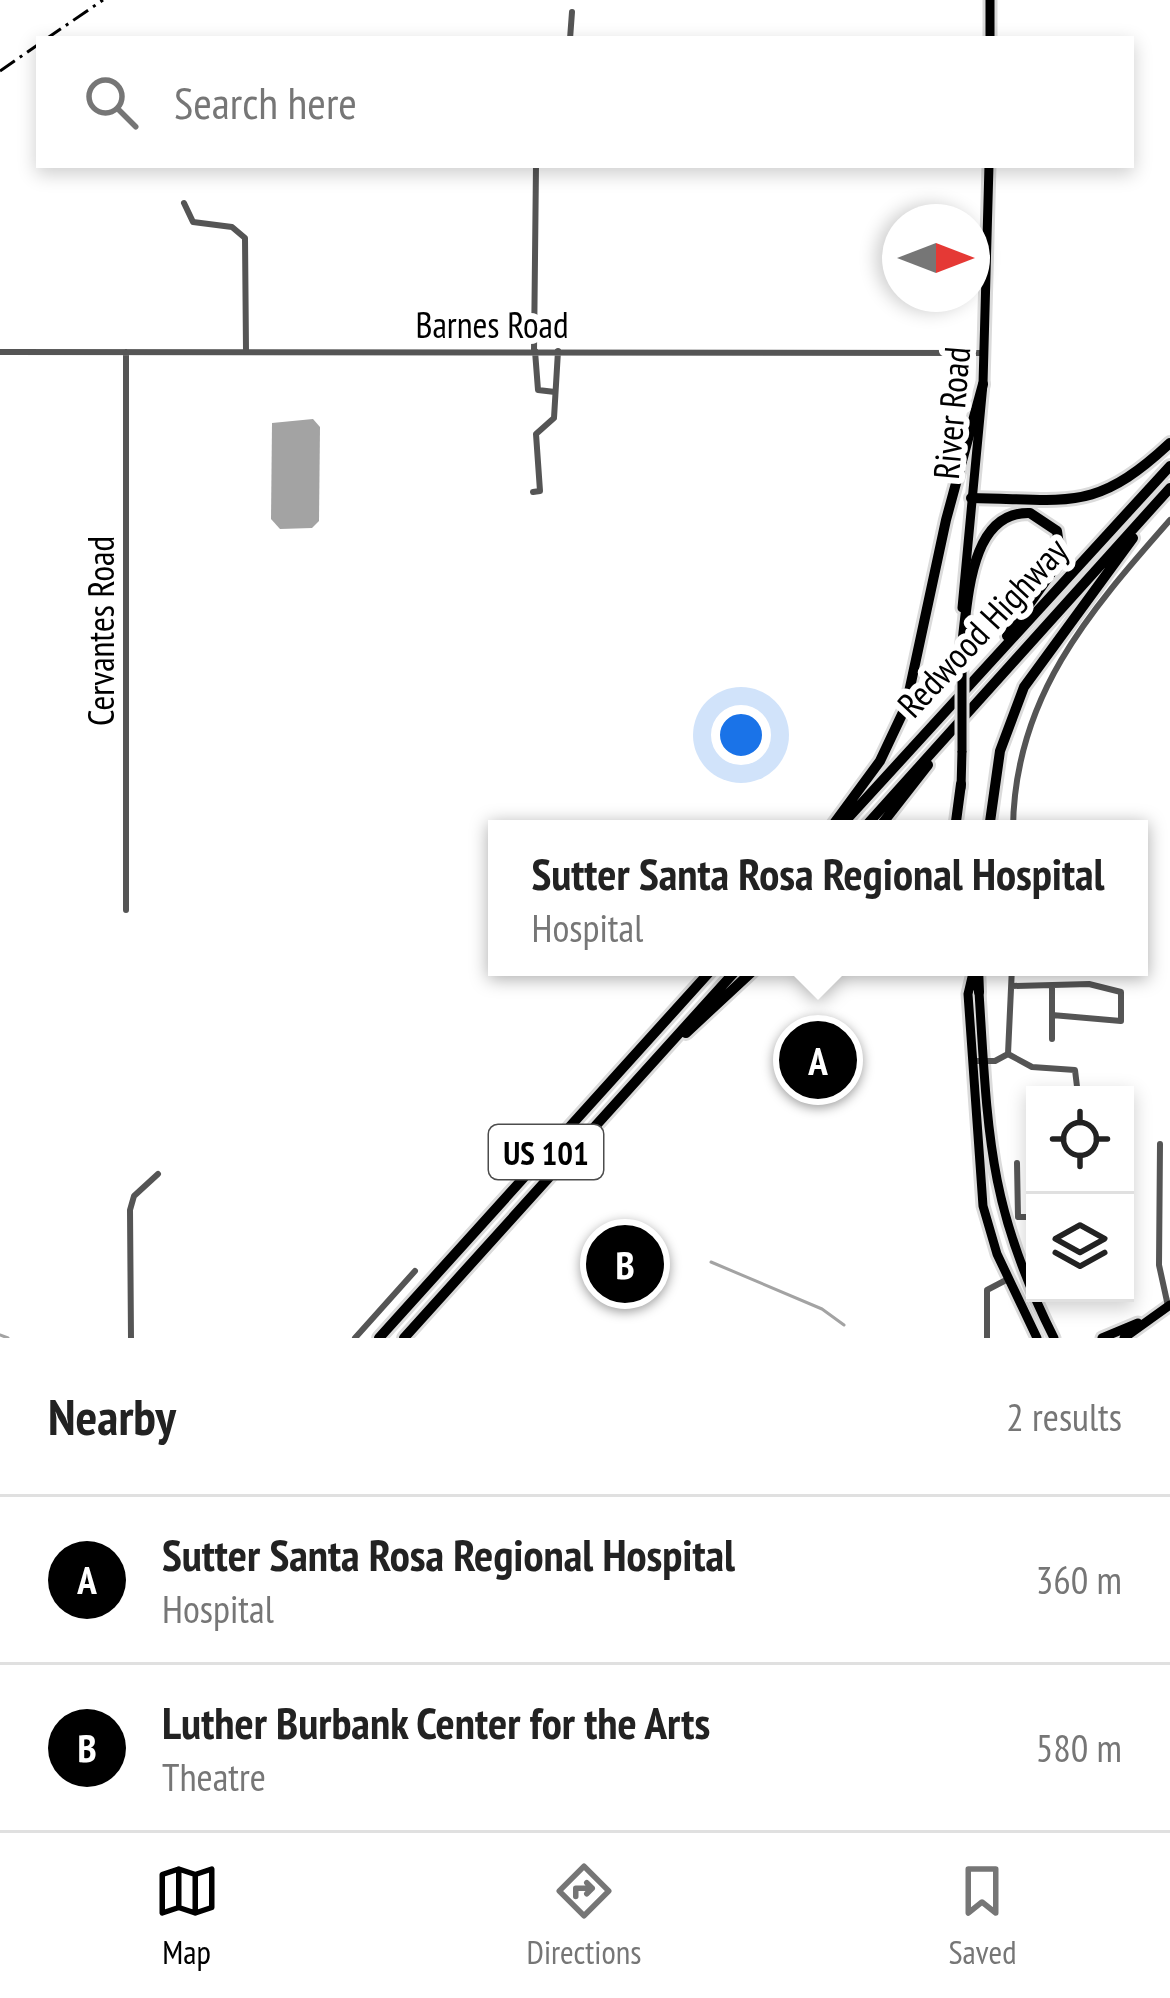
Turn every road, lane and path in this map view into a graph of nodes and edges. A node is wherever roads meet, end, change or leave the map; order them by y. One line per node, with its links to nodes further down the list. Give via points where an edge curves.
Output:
1 (990, 0): 4 (main road)
2 (572, 12): 3 (street)
3 (570, 36)
4 (990, 36)
5 (536, 168): 9 (street)
6 (989, 168): 13 (main road, River Road)
7 (184, 203): 8 (street, via 193,222 232,227 244,238)
8 (245, 350): 9 (street, Barnes Road); 12 (street, Barnes Road)
9 (534, 351): 10 (street, Barnes Road); 15 (street, via 538,390)
10 (558, 351): 13 (street, Barnes Road); 15 (street)
11 (0, 352): 12 (street, Barnes Road)
12 (126, 352): 34 (street, Cervantes Road)
13 (984, 353): 14 (main road, River Road)
14 (983, 384): 20 (main road, River Road); 27 (highway, via 906,706)
15 (556, 392): 19 (street, via 554,418 536,434 540,491)
16 (1170, 443): 20 (highway, via 1127,481 1089,498)
17 (1170, 466): 24 (highway, Redwood Highway)
18 (1170, 488): 21 (highway, Redwood Highway)
19 (533, 492)
20 (971, 498): 23 (main road, River Road)
21 (1146, 516): 25 (highway, Redwood Highway); 32 (highway, via 1024,687 1000,751)
22 (1170, 520): 33 (street, via 1090,612 1050,674 1023,746)
23 (962, 645): 24 (highway, via 986,539 1013,514 1042,517 1060,538 1059,566); 26 (main road, River Road, bridge)
24 (986, 669): 28 (highway, Redwood Highway)
25 (938, 746): 29 (highway, Redwood Highway); 30 (highway)
26 (962, 784): 31 (highway)
27 (840, 820)
28 (843, 820)
29 (871, 820)
30 (886, 820)
31 (960, 820)
32 (989, 820)
33 (1014, 820)
34 (126, 910)
35 (706, 976): 63 (highway, US 101)
36 (731, 976): 47 (highway, US 101)
37 (747, 976): 47 (highway)
38 (974, 976): 48 (main road)
39 (975, 976): 43 (highway)
40 (1012, 976): 41 (street)
41 (1012, 986): 42 (street); 46 (street)
42 (1052, 986): 44 (street); 44 (street, via 1121,992 1121,1021)
43 (979, 992): 48 (main road)
44 (1052, 1016): 45 (street)
45 (1052, 1039)
46 (1008, 1054): 48 (street); 49 (street, via 1035,1068 1075,1070)
47 (656, 1058): 64 (highway, US 101)
48 (978, 1061): 55 (main road); 57 (main road, via 981,1195)
49 (1077, 1086)
50 (1160, 1144): 58 (street, via 1159,1265)
51 (1017, 1163): 53 (street)
52 (158, 1174): 61 (street, via 130,1210)
53 (1018, 1217): 54 (street); 55 (street)
54 (1026, 1217)
55 (1003, 1221): 60 (main road)
56 (415, 1271): 62 (street)
57 (1008, 1279): 65 (street, via 987,1290); 66 (main road)
58 (1169, 1305): 59 (main road)
59 (1138, 1323): 69 (main road); 70 (main road)
60 (1047, 1324): 67 (main road); 68 (main road)
61 (131, 1338)
62 (355, 1338)
63 (379, 1338)
64 (404, 1338)
65 (987, 1338)
66 (1037, 1338)
67 (1054, 1338)
68 (1064, 1338)
69 (1102, 1338)
70 (1124, 1338)

